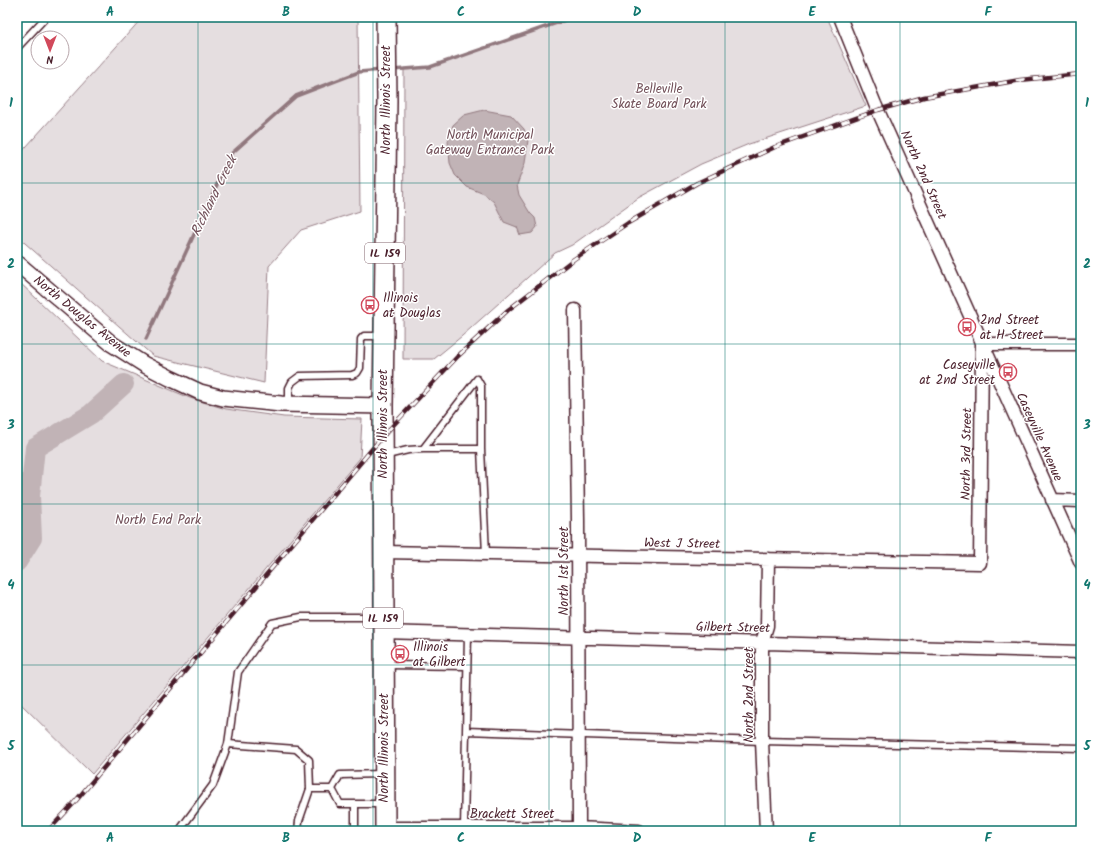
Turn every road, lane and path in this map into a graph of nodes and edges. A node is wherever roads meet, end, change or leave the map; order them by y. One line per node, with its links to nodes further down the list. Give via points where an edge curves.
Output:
1 (46, 17): 4 (lane)
2 (840, 17): 8 (street, North 2nd Street)
3 (386, 19): 7 (main road, North Illinois Street / IL 159)
4 (17, 48)
5 (17, 263): 10 (street, North Douglas Avenue, via 112,344 170,378 200,392 223,398)
6 (575, 310): 19 (street, North 1st Street)
7 (384, 336): 10 (lane, via 364,336 361,339 360,368 352,375 300,376 289,388); 11 (main road, North Illinois Street / IL 159)
8 (982, 344): 9 (street); 15 (street, Caseyville Avenue); 21 (street, North 3rd Street)
9 (1081, 344)
10 (289, 404): 11 (street, North Douglas Avenue)
11 (383, 406): 14 (main road, North Illinois Street / IL 159)
12 (423, 449): 13 (lane); 13 (lane, via 477,379 481,386); 14 (lane)
13 (481, 449): 18 (lane)
14 (383, 456): 17 (main road, North Illinois Street / IL 159)
15 (1052, 500): 16 (street); 22 (street, Caseyville Avenue)
16 (1081, 502)
17 (383, 552): 18 (street, West J Street); 23 (main road, North Illinois Street / IL 159)
18 (486, 554): 19 (street, West J Street)
19 (578, 556): 20 (street, West J Street); 25 (street, North 1st Street)
20 (768, 559): 21 (street, West J Street); 26 (street, North 2nd Street, via 767,626)
21 (980, 563)
22 (1081, 563)
23 (383, 624): 24 (street, Gilbert Street); 28 (main road, North Illinois Street / IL 159); 33 (lane, via 301,617 272,623 238,672)
24 (468, 634): 25 (street, Gilbert Street); 29 (lane)
25 (578, 638): 26 (street, Gilbert Street); 31 (street, North 1st Street)
26 (762, 642): 27 (street, Gilbert Street); 32 (street, North 2nd Street)
27 (1081, 652)
28 (384, 665): 29 (lane); 35 (main road, North Illinois Street / IL 159)
29 (467, 666): 30 (lane)
30 (466, 731): 31 (lane); 40 (lane)
31 (578, 734): 32 (lane); 41 (street, North 1st Street)
32 (762, 741): 34 (lane); 47 (street, North 2nd Street)
33 (228, 744): 36 (lane, via 296,749 309,760); 43 (lane, via 213,785)
34 (1081, 748)
35 (384, 774): 37 (lane, via 340,775); 39 (main road, North Illinois Street / IL 159)
36 (310, 789): 37 (lane); 44 (lane)
37 (332, 789): 38 (lane, via 340,804)
38 (355, 804): 39 (lane); 45 (lane)
39 (384, 804): 42 (main road, North Illinois Street / IL 159)
40 (464, 828): 41 (street, Brackett Street); 42 (street, Brackett Street)
41 (579, 829): 46 (street, Brackett Street)
42 (384, 830)
43 (179, 831)
44 (298, 831)
45 (355, 831)
46 (639, 831)
47 (766, 831)

